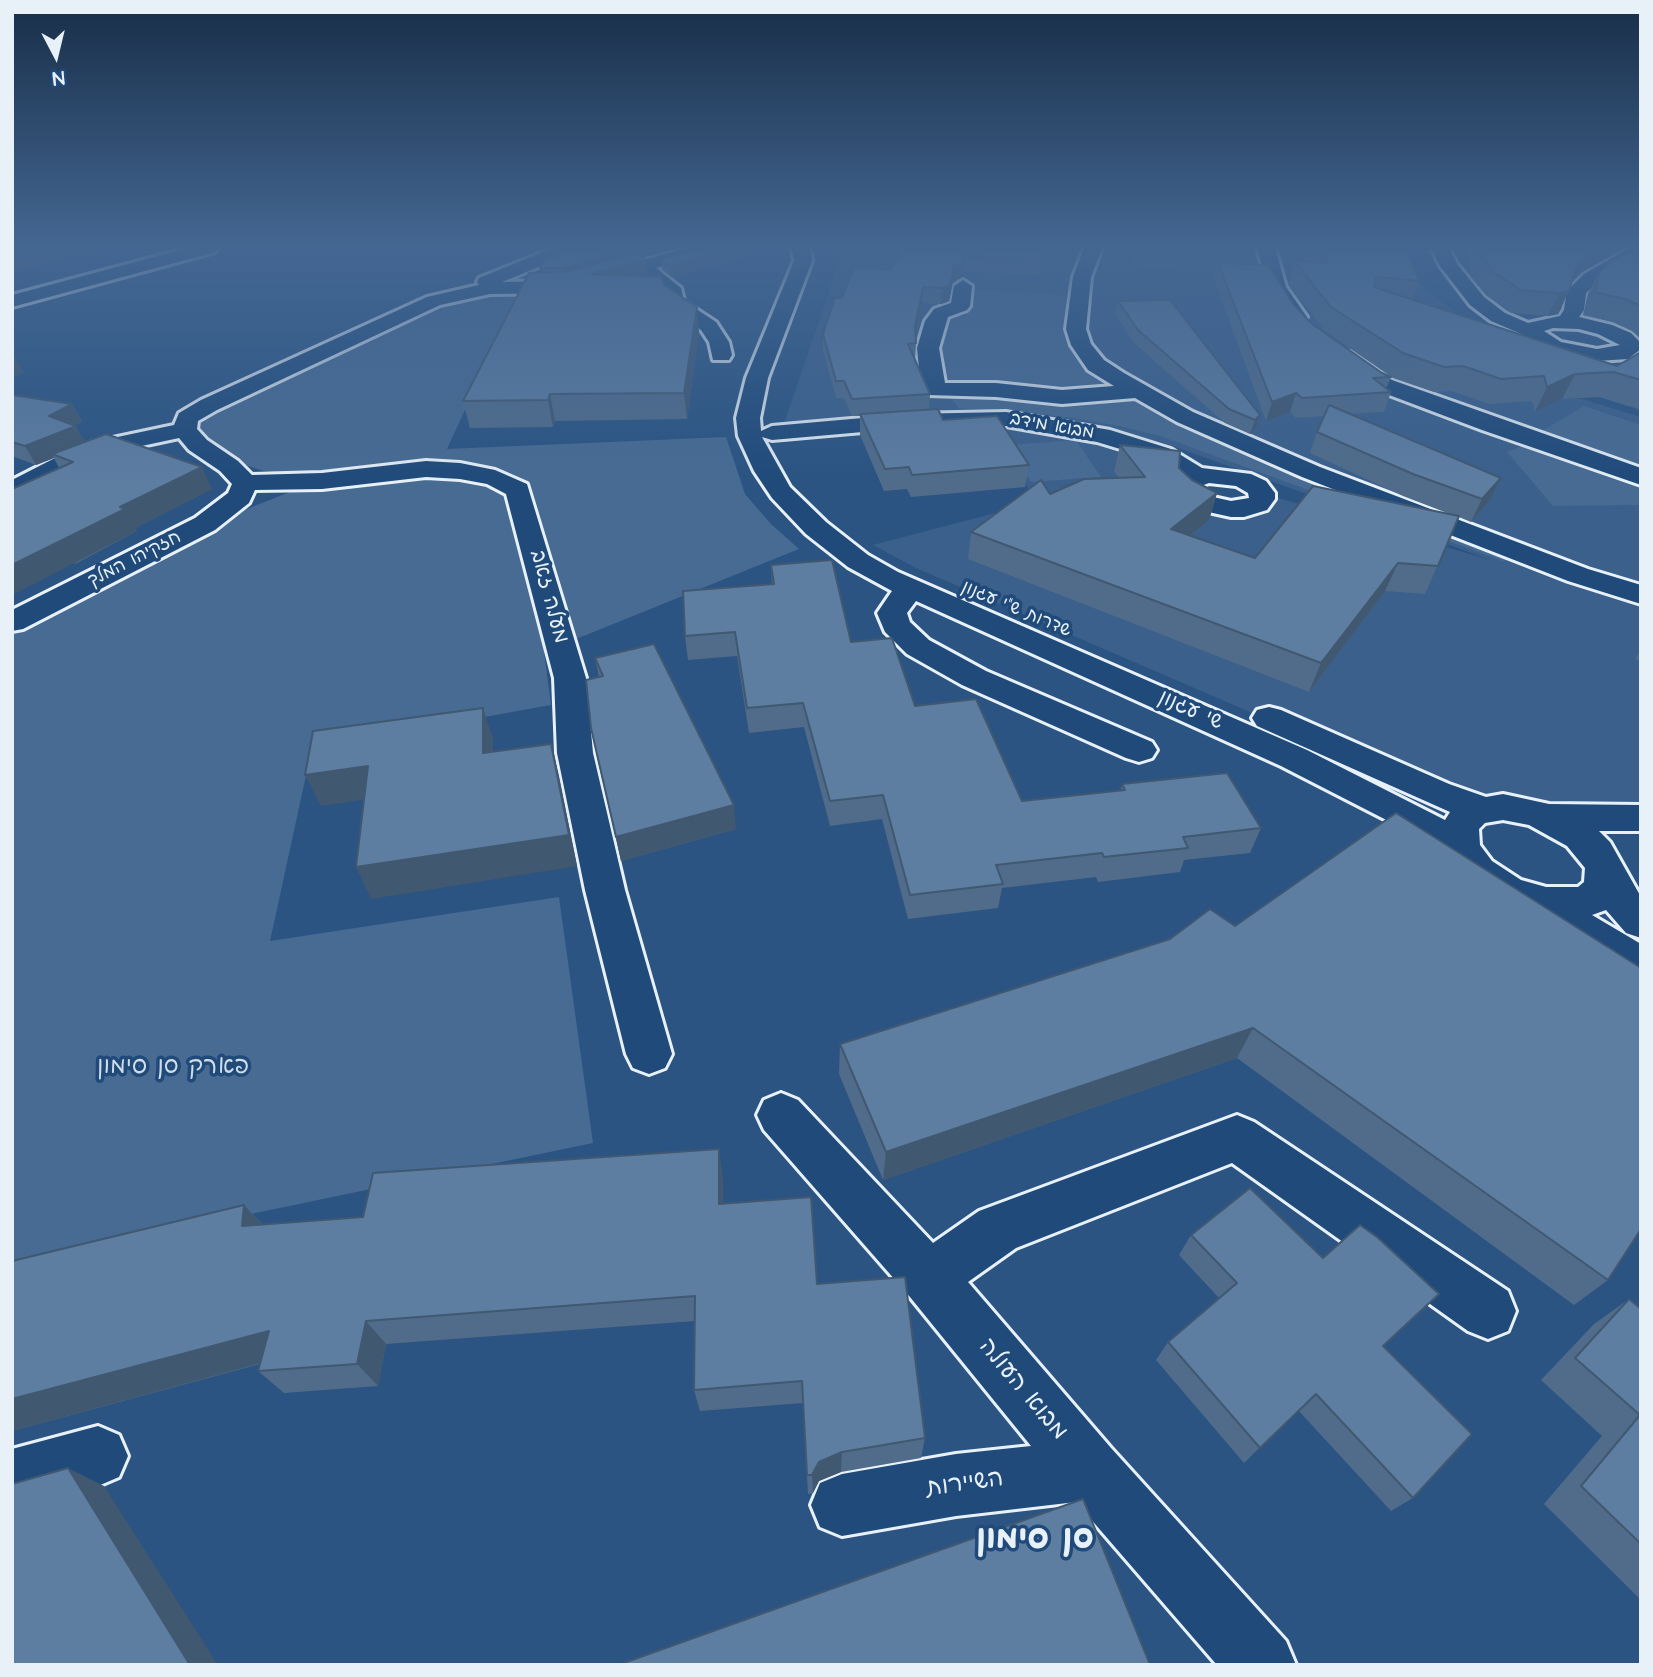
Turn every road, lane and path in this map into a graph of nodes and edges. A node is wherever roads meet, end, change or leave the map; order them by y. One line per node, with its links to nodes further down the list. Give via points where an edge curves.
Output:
1 (379, 326): 16 (street, via 209,405 187,418)
2 (709, 326): 14 (street)
3 (778, 326): 24 (street, via 750,398 750,436 758,456 781,492 816,528 858,561)
4 (796, 326): 17 (street, שדרות ש"י עגנון, via 774,379 768,412)
5 (934, 326): 15 (street, via 928,348 936,390 1062,397)
6 (1076, 326): 15 (street, via 1081,345 1096,365)
7 (1309, 326): 19 (street, via 1320,340 1384,385)
8 (1533, 326): 12 (street)
9 (1547, 326): 12 (street)
10 (1578, 326): 13 (street)
11 (1603, 326): 13 (street)
12 (1539, 328): 13 (street, via 1544,342 1597,355)
13 (1631, 345)
14 (721, 355)
15 (1138, 391): 25 (street, via 1185,417 1311,472)
16 (185, 430): 21 (street); 22 (street, via 117,444 62,464)
17 (772, 433): 18 (street, מבוא מידב, via 908,421 1006,419 1101,435 1162,454); 28 (street, שדרות ש"י עגנון, via 808,495 842,525 892,556)
18 (1198, 477)
19 (1641, 477)
20 (322, 481): 21 (street, מעלה זאב); 23 (street); 37 (street, מעלה זאב, via 426,469 495,478 518,490 570,678 575,753 605,890)
21 (245, 483): 23 (street, חזקיהו המלך, via 240,497)
22 (12, 490)
23 (205, 524): 26 (street, חזקיהו המלך)
24 (912, 589): 27 (street, via 892,613 895,625 918,647 974,678); 32 (street, שי עגנון, via 1294,758 1413,818)
25 (1641, 595)
26 (12, 622)
27 (1139, 750)
28 (1483, 810): 29 (street, via 1514,808); 32 (street, via 1468,816 1460,827)
29 (1548, 817): 30 (street); 33 (street, via 1581,836)
30 (1641, 818)
31 (1641, 836): 33 (street, via 1621,845)
32 (1461, 848): 34 (street, שי עגנון, via 1470,864 1487,878)
33 (1604, 868): 34 (street, via 1602,890 1590,900 1559,905); 35 (street, via 1626,908)
34 (1534, 901): 36 (street)
35 (1641, 922)
36 (1641, 965)
37 (649, 1054)
38 (781, 1115): 39 (street, מבוא העולה)
39 (929, 1278): 40 (street, via 998,1229 1237,1138); 42 (street, מבוא העולה)
40 (1488, 1311)
41 (98, 1457): 43 (street)
42 (1089, 1470): 44 (street, השיירות, via 956,1485); 45 (street, מבוא העולה)
43 (12, 1480)
44 (842, 1505)
45 (1262, 1665)

